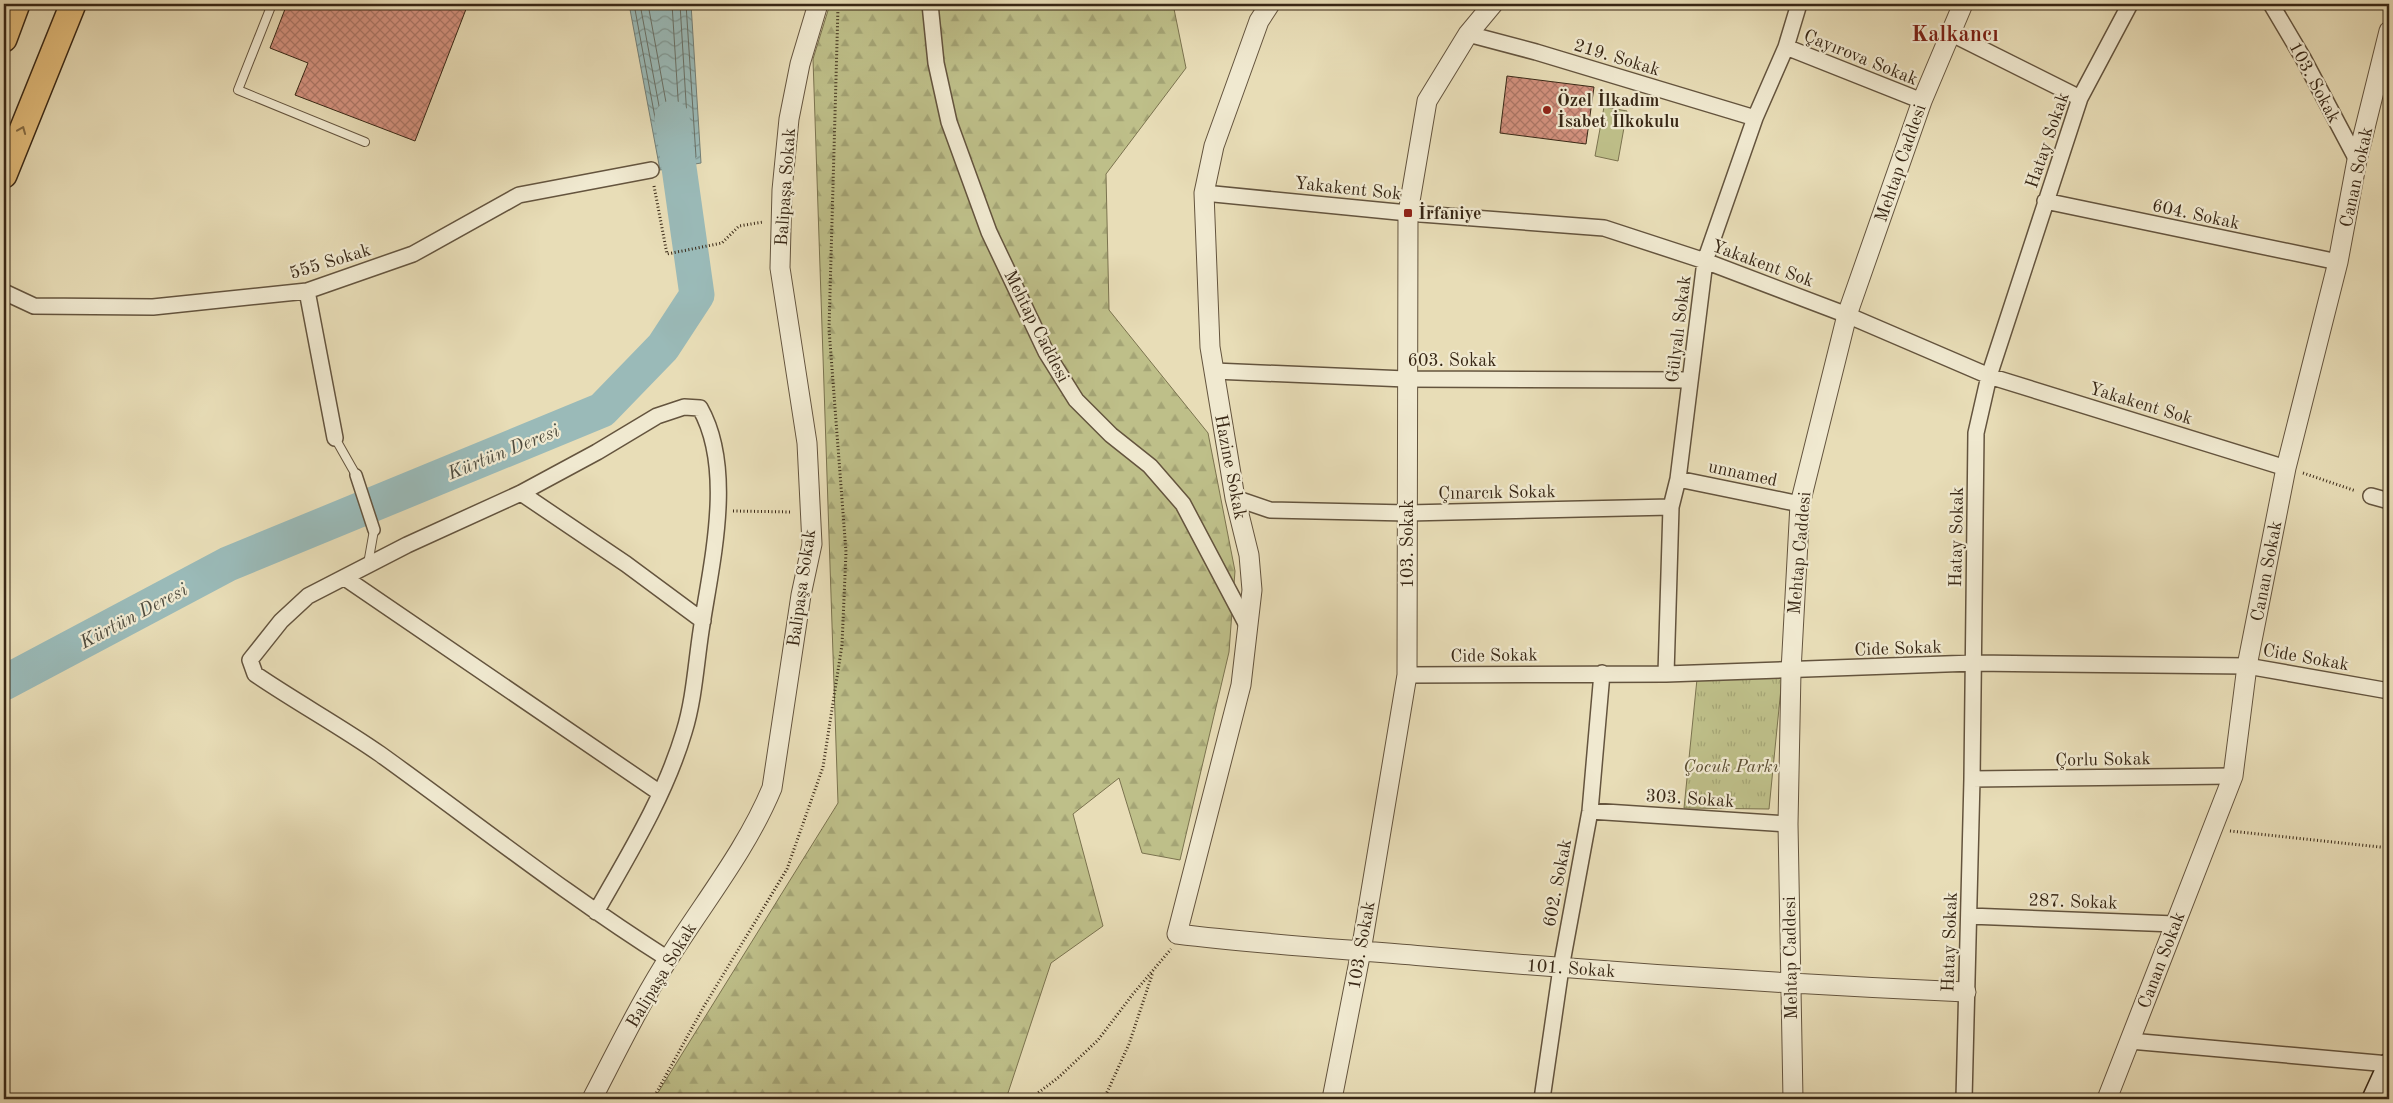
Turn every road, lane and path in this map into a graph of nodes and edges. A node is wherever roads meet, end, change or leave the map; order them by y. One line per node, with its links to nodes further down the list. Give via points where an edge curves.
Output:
1 (18, 4): 15 (highway)
2 (73, 4): 23 (highway, one-way to 2)
3 (272, 4): 20 (lane, via 238,90)
4 (818, 4): 48 (street, Balipaşa Sokak, via 800,64 789,119 782,190 780,268 807,443)
5 (930, 4): 54 (street, Mehtap Caddesi, via 936,63 950,122 988,232 1046,352 1076,400 1111,435 1150,466 1183,504)
6 (1270, 4): 24 (street, Hazine Sokak, via 1259,21 1214,146)
7 (1493, 4): 14 (street, 103. Sokak)
8 (1799, 4): 16 (street, Gülyalı Sokak)
9 (1963, 4): 13 (street, Mehtap Caddesi)
10 (2130, 4): 17 (street, Hatay Sokak)
11 (2271, 4): 21 (street, 103. Sokak)
12 (2389, 31): 21 (street, Canan Sokak)
13 (1950, 33): 17 (street); 18 (street, Mehtap Caddesi)
14 (1468, 34): 19 (street, 219. Sokak); 26 (street, 103. Sokak, via 1427,101)
15 (4, 39)
16 (1786, 47): 18 (street, Çayırova Sokak); 19 (street, Gülyalı Sokak)
17 (2080, 98): 25 (street, Hatay Sokak)
18 (1922, 101): 32 (street, Mehtap Caddesi)
19 (1755, 118): 28 (street, Gülyalı Sokak)
20 (365, 142)
21 (2357, 160): 29 (street, Canan Sokak)
22 (651, 170): 27 (path, via 667,254 722,243 739,226); 30 (street, 555 Sokak, via 519,195 413,254)
23 (4, 174)
24 (1204, 193): 26 (street, Yakakent Sok); 33 (street, Hazine Sokak, via 1209,338)
25 (2045, 201): 29 (street, 604. Sokak); 34 (street, Hatay Sokak)
26 (1408, 213): 28 (street, Yakakent Sok, via 1604,228); 35 (street, 103. Sokak)
27 (755, 222)
28 (1705, 261): 32 (street, Yakakent Sok); 36 (street, Gülyalı Sokak)
29 (2338, 262): 38 (street, Canan Sokak)
30 (307, 291): 31 (street, 555 Sokak, via 153,307 34,306); 37 (street)
31 (4, 292)
32 (1847, 314): 34 (street, Yakakent Sok); 45 (street, Mehtap Caddesi)
33 (1214, 371): 35 (street, 603. Sokak); 43 (street, Hazine Sokak)
34 (1989, 376): 38 (street, Yakakent Sok); 55 (street, Hatay Sokak, via 1976,433)
35 (1406, 379): 36 (street, 603. Sokak); 49 (street, 103. Sokak)
36 (1690, 380): 40 (street, Gülyalı Sokak)
37 (335, 438): 39 (lane)
38 (2286, 468): 42 (path); 56 (street, Canan Sokak)
39 (356, 475): 50 (street)
40 (1678, 479): 45 (street, unnamed); 46 (street, Gülyalı Sokak)
41 (521, 493): 47 (street, via 658,416 692,407 700,408 708,421 717,464); 51 (street); 53 (street)
42 (2371, 496): 44 (street)
43 (1235, 498): 49 (street, Çınarcık Sokak, via 1270,510); 54 (street, Hazine Sokak, via 1249,555 1252,590)
44 (2389, 501)
45 (1800, 504): 57 (street, Mehtap Caddesi)
46 (1671, 508): 49 (street, Çınarcık Sokak); 59 (street, Gülyalı Sokak)
47 (717, 510): 48 (path); 53 (street)
48 (811, 513): 74 (street, Balipaşa Sokak, via 812,544 799,605 772,788 762,813)
49 (1408, 513): 60 (street, 103. Sokak)
50 (374, 530): 51 (lane)
51 (368, 566): 52 (street)
52 (345, 578): 64 (street); 69 (street, via 308,596 281,621 250,660 255,674 378,753)
53 (703, 621): 64 (street, via 685,731)
54 (1248, 627): 72 (street, Hazine Sokak, via 1241,686)
55 (1973, 663): 56 (street, Cide Sokak); 57 (street, Cide Sokak); 63 (street, Hatay Sokak)
56 (2247, 666): 61 (street, Cide Sokak); 62 (street, Canan Sokak)
57 (1791, 671): 59 (street, Cide Sokak); 66 (street, Mehtap Caddesi)
58 (1602, 673): 59 (street, Cide Sokak); 60 (street, Cide Sokak); 65 (street, 602. Sokak)
59 (1666, 674)
60 (1406, 675): 73 (street, 103. Sokak)
61 (2389, 691)
62 (2233, 776): 63 (street, Çorlu Sokak); 67 (street, Canan Sokak)
63 (1972, 779): 70 (street, Hatay Sokak)
64 (660, 793): 69 (street)
65 (1590, 811): 66 (street, 303. Sokak); 75 (street, 602. Sokak)
66 (1788, 824): 77 (street, Mehtap Caddesi)
67 (2212, 829): 68 (path); 71 (street, Canan Sokak)
68 (2389, 848)
69 (596, 912): 74 (street)
70 (1969, 916): 71 (street, 287. Sokak); 78 (street, Hatay Sokak)
71 (2175, 924): 79 (street, Canan Sokak)
72 (1177, 934): 73 (street, 101. Sokak); 76 (path, via 1171,949)
73 (1361, 951): 75 (street, 101. Sokak); 84 (street, 103. Sokak)
74 (668, 959): 81 (street, Balipaşa Sokak)
75 (1560, 968): 77 (street, 101. Sokak); 85 (street, 602. Sokak)
76 (1154, 969): 82 (path, via 1098,1040); 83 (path, via 1129,1044)
77 (1790, 984): 78 (street, 101. Sokak); 86 (street, Mehtap Caddesi)
78 (1966, 992): 87 (street, Hatay Sokak)
79 (2130, 1041): 80 (street); 88 (street, Canan Sokak)
80 (2389, 1064): 89 (main road)
81 (592, 1099)
82 (1030, 1099)
83 (1104, 1099)
84 (1332, 1099)
85 (1542, 1099)
86 (1793, 1099)
87 (1964, 1099)
88 (2107, 1099)
89 (2373, 1099)

